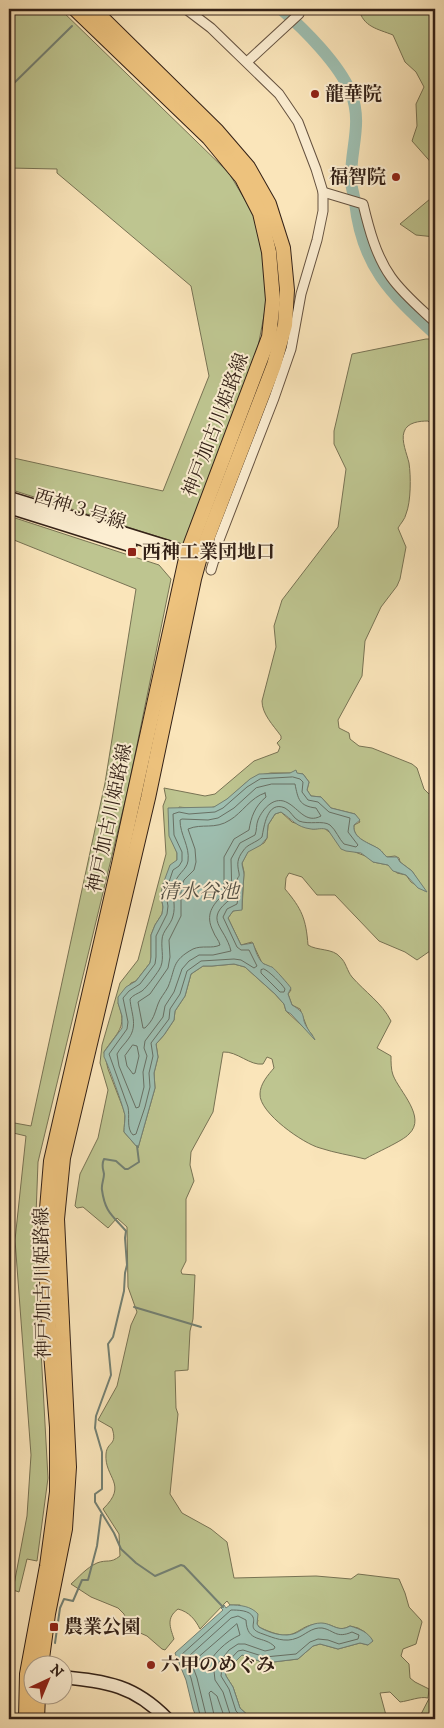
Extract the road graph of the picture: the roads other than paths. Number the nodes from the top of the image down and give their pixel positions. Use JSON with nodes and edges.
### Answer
{"nodes":[{"id":1,"x":75,"y":9,"type":"edge"},
{"id":2,"x":93,"y":9,"type":"edge"},
{"id":3,"x":186,"y":9,"type":"edge"},
{"id":4,"x":297,"y":11,"type":"edge"},
{"id":5,"x":248,"y":62,"type":"junction"},
{"id":6,"x":323,"y":192,"type":"junction"},
{"id":7,"x":435,"y":322,"type":"edge"},
{"id":8,"x":9,"y":498,"type":"edge"},
{"id":9,"x":9,"y":507,"type":"edge"},
{"id":10,"x":214,"y":560,"type":"junction"},
{"id":11,"x":196,"y":562,"type":"junction"},
{"id":12,"x":42,"y":1656,"type":"edge"},
{"id":13,"x":72,"y":1678,"type":"edge"},
{"id":14,"x":38,"y":1706,"type":"edge"},
{"id":15,"x":26,"y":1719,"type":"edge"},
{"id":16,"x":37,"y":1719,"type":"edge"},
{"id":17,"x":167,"y":1719,"type":"edge"}],
"edges":[{"from":1,"to":11,"type":"main road","name":"神戸加古川姫路線"},
{"from":2,"to":11,"type":"main road","name":"神戸加古川姫路線"},
{"from":3,"to":5,"type":"street"},
{"from":4,"to":5,"type":"street"},
{"from":5,"to":6,"type":"street"},
{"from":6,"to":7,"type":"street"},
{"from":6,"to":10,"type":"street"},
{"from":8,"to":11,"type":"street","name":"西神３号線"},
{"from":9,"to":11,"type":"street","name":"西神３号線"},
{"from":10,"to":11,"type":"street"},
{"from":10,"to":11,"type":"street"},
{"from":11,"to":12,"type":"main road","name":"神戸加古川姫路線"},
{"from":11,"to":15,"type":"main road","name":"神戸加古川姫路線"},
{"from":13,"to":17,"type":"street"},
{"from":14,"to":16,"type":"main road"}]}
